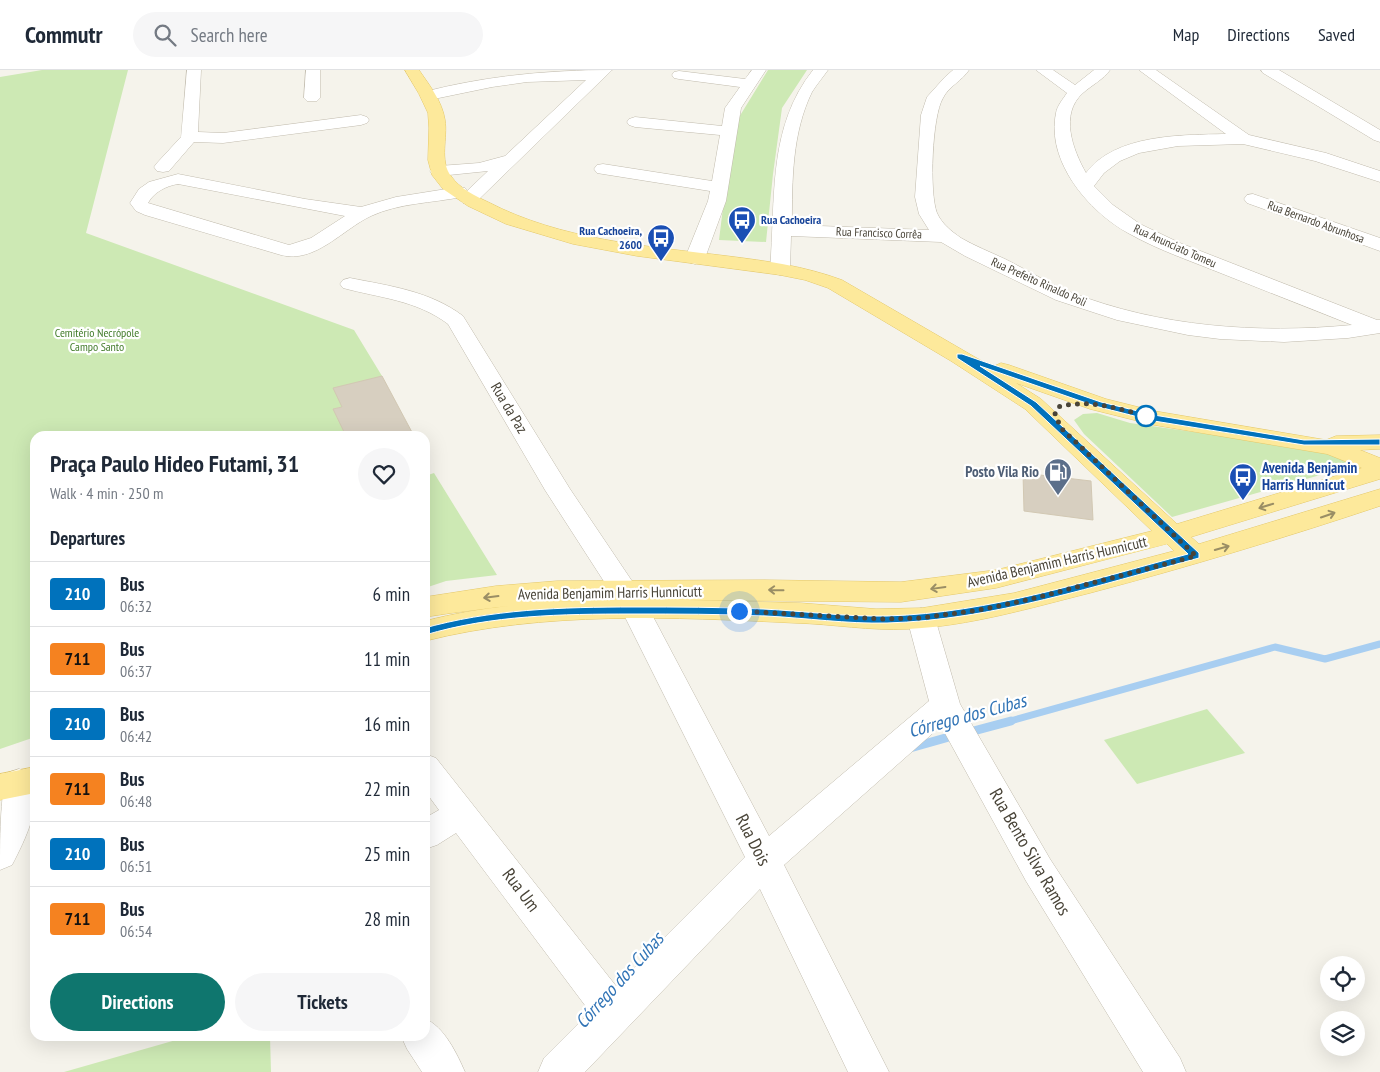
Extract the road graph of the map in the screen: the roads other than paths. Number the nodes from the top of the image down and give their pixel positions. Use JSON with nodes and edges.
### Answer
{"nodes":[{"id":1,"x":194,"y":70,"type":"edge"},
{"id":2,"x":313,"y":70,"type":"edge"},
{"id":3,"x":412,"y":70,"type":"edge"},
{"id":4,"x":821,"y":70,"type":"edge"},
{"id":5,"x":962,"y":70,"type":"edge"},
{"id":6,"x":1043,"y":70,"type":"edge"},
{"id":7,"x":1103,"y":70,"type":"edge"},
{"id":8,"x":1146,"y":70,"type":"edge"},
{"id":9,"x":1268,"y":70,"type":"edge"},
{"id":10,"x":603,"y":72,"type":"edge"},
{"id":11,"x":679,"y":75,"type":"dead end"},
{"id":12,"x":754,"y":77,"type":"edge"},
{"id":13,"x":1075,"y":92,"type":"junction"},
{"id":14,"x":429,"y":95,"type":"junction"},
{"id":15,"x":312,"y":98,"type":"dead end"},
{"id":16,"x":361,"y":120,"type":"dead end"},
{"id":17,"x":634,"y":122,"type":"dead end"},
{"id":18,"x":728,"y":131,"type":"junction"},
{"id":19,"x":189,"y":137,"type":"junction"},
{"id":20,"x":1380,"y":138,"type":"edge"},
{"id":21,"x":1243,"y":140,"type":"junction"},
{"id":22,"x":512,"y":158,"type":"junction"},
{"id":23,"x":163,"y":166,"type":"dead end"},
{"id":24,"x":603,"y":169,"type":"dead end"},
{"id":25,"x":439,"y":172,"type":"junction"},
{"id":26,"x":1380,"y":177,"type":"edge"},
{"id":27,"x":719,"y":187,"type":"junction"},
{"id":28,"x":1085,"y":187,"type":"junction"},
{"id":29,"x":464,"y":195,"type":"junction"},
{"id":30,"x":1253,"y":199,"type":"dead end"},
{"id":31,"x":363,"y":213,"type":"junction"},
{"id":32,"x":783,"y":230,"type":"junction"},
{"id":33,"x":946,"y":236,"type":"junction"},
{"id":34,"x":1380,"y":245,"type":"edge"},
{"id":35,"x":695,"y":258,"type":"junction"},
{"id":36,"x":780,"y":269,"type":"junction"},
{"id":37,"x":350,"y":284,"type":"dead end"},
{"id":38,"x":1378,"y":327,"type":"edge"},
{"id":39,"x":959,"y":356,"type":"junction"},
{"id":40,"x":1098,"y":404,"type":"junction"},
{"id":41,"x":1061,"y":428,"type":"junction"},
{"id":42,"x":1304,"y":442,"type":"junction"},
{"id":43,"x":1380,"y":442,"type":"edge"},
{"id":44,"x":1380,"y":471,"type":"edge"},
{"id":45,"x":1380,"y":497,"type":"edge"},
{"id":46,"x":1173,"y":534,"type":"junction"},
{"id":47,"x":1196,"y":556,"type":"junction"},
{"id":48,"x":630,"y":600,"type":"junction"},
{"id":49,"x":430,"y":606,"type":"edge"},
{"id":50,"x":921,"y":618,"type":"junction"},
{"id":51,"x":430,"y":630,"type":"edge"},
{"id":52,"x":946,"y":705,"type":"junction"},
{"id":53,"x":430,"y":773,"type":"edge"},
{"id":54,"x":22,"y":780,"type":"edge"},
{"id":55,"x":462,"y":813,"type":"junction"},
{"id":56,"x":430,"y":833,"type":"edge"},
{"id":57,"x":0,"y":855,"type":"edge"},
{"id":58,"x":764,"y":861,"type":"junction"},
{"id":59,"x":616,"y":1014,"type":"junction"},
{"id":60,"x":424,"y":1041,"type":"edge"},
{"id":61,"x":445,"y":1072,"type":"edge"},
{"id":62,"x":558,"y":1072,"type":"edge"},
{"id":63,"x":869,"y":1072,"type":"edge"},
{"id":64,"x":1166,"y":1072,"type":"edge"}],
"edges":[{"from":1,"to":19,"type":"street"},
{"from":2,"to":15,"type":"street"},
{"from":3,"to":14,"type":"main road"},
{"from":4,"to":32,"type":"street"},
{"from":5,"to":33,"type":"street","name":"Rua Prefeito Rinaldo Poli"},
{"from":6,"to":13,"type":"street"},
{"from":7,"to":13,"type":"street","name":"Rua Anunciato Tomeu"},
{"from":8,"to":21,"type":"street"},
{"from":9,"to":20,"type":"street"},
{"from":10,"to":14,"type":"street"},
{"from":10,"to":22,"type":"street"},
{"from":11,"to":12,"type":"street"},
{"from":12,"to":18,"type":"street"},
{"from":13,"to":28,"type":"street","name":"Rua Anunciato Tomeu"},
{"from":14,"to":25,"type":"main road"},
{"from":16,"to":19,"type":"street"},
{"from":17,"to":18,"type":"street"},
{"from":18,"to":27,"type":"street"},
{"from":19,"to":23,"type":"street"},
{"from":21,"to":26,"type":"street"},
{"from":21,"to":28,"type":"street"},
{"from":22,"to":25,"type":"street"},
{"from":22,"to":29,"type":"street"},
{"from":24,"to":27,"type":"street"},
{"from":25,"to":29,"type":"main road"},
{"from":27,"to":35,"type":"street"},
{"from":28,"to":38,"type":"street","name":"Rua Anunciato Tomeu"},
{"from":29,"to":31,"type":"street"},
{"from":29,"to":35,"type":"main road"},
{"from":30,"to":34,"type":"street","name":"Rua Bernardo Abrunhosa"},
{"from":31,"to":31,"type":"street"},
{"from":32,"to":33,"type":"street","name":"Rua Francisco Corrêa"},
{"from":32,"to":36,"type":"street"},
{"from":33,"to":38,"type":"street","name":"Rua Prefeito Rinaldo Poli"},
{"from":35,"to":36,"type":"main road"},
{"from":36,"to":39,"type":"main road"},
{"from":37,"to":48,"type":"street","name":"Rua da Paz"},
{"from":39,"to":40,"type":"main road"},
{"from":39,"to":41,"type":"main road"},
{"from":40,"to":41,"type":"main road"},
{"from":40,"to":42,"type":"main road"},
{"from":41,"to":46,"type":"main road"},
{"from":42,"to":43,"type":"main road"},
{"from":42,"to":44,"type":"main road"},
{"from":44,"to":46,"type":"main road","name":"Avenida Benjamim Harris Hunnicutt","one_way":true},
{"from":47,"to":45,"type":"main road","name":"Avenida Benjamim Harris Hunnicutt","one_way":true},
{"from":46,"to":47,"type":"main road"},
{"from":46,"to":48,"type":"main road","name":"Avenida Benjamim Harris Hunnicutt","one_way":true},
{"from":47,"to":50,"type":"main road","name":"Avenida Benjamim Harris Hunnicutt"},
{"from":48,"to":49,"type":"main road","name":"Avenida Benjamim Harris Hunnicutt","one_way":true},
{"from":48,"to":50,"type":"main road","name":"Avenida Benjamim Harris Hunnicutt"},
{"from":48,"to":51,"type":"main road","name":"Avenida Benjamim Harris Hunnicutt"},
{"from":48,"to":58,"type":"street","name":"Rua Dois"},
{"from":50,"to":52,"type":"street","name":"Rua Bento Silva Ramos"},
{"from":52,"to":58,"type":"street"},
{"from":52,"to":64,"type":"street","name":"Rua Bento Silva Ramos"},
{"from":53,"to":55,"type":"street","name":"Rua Um"},
{"from":54,"to":57,"type":"street"},
{"from":55,"to":56,"type":"street"},
{"from":55,"to":59,"type":"street","name":"Rua Um"},
{"from":58,"to":59,"type":"street"},
{"from":58,"to":63,"type":"street","name":"Rua Dois"},
{"from":59,"to":62,"type":"street"},
{"from":60,"to":61,"type":"street"}]}
